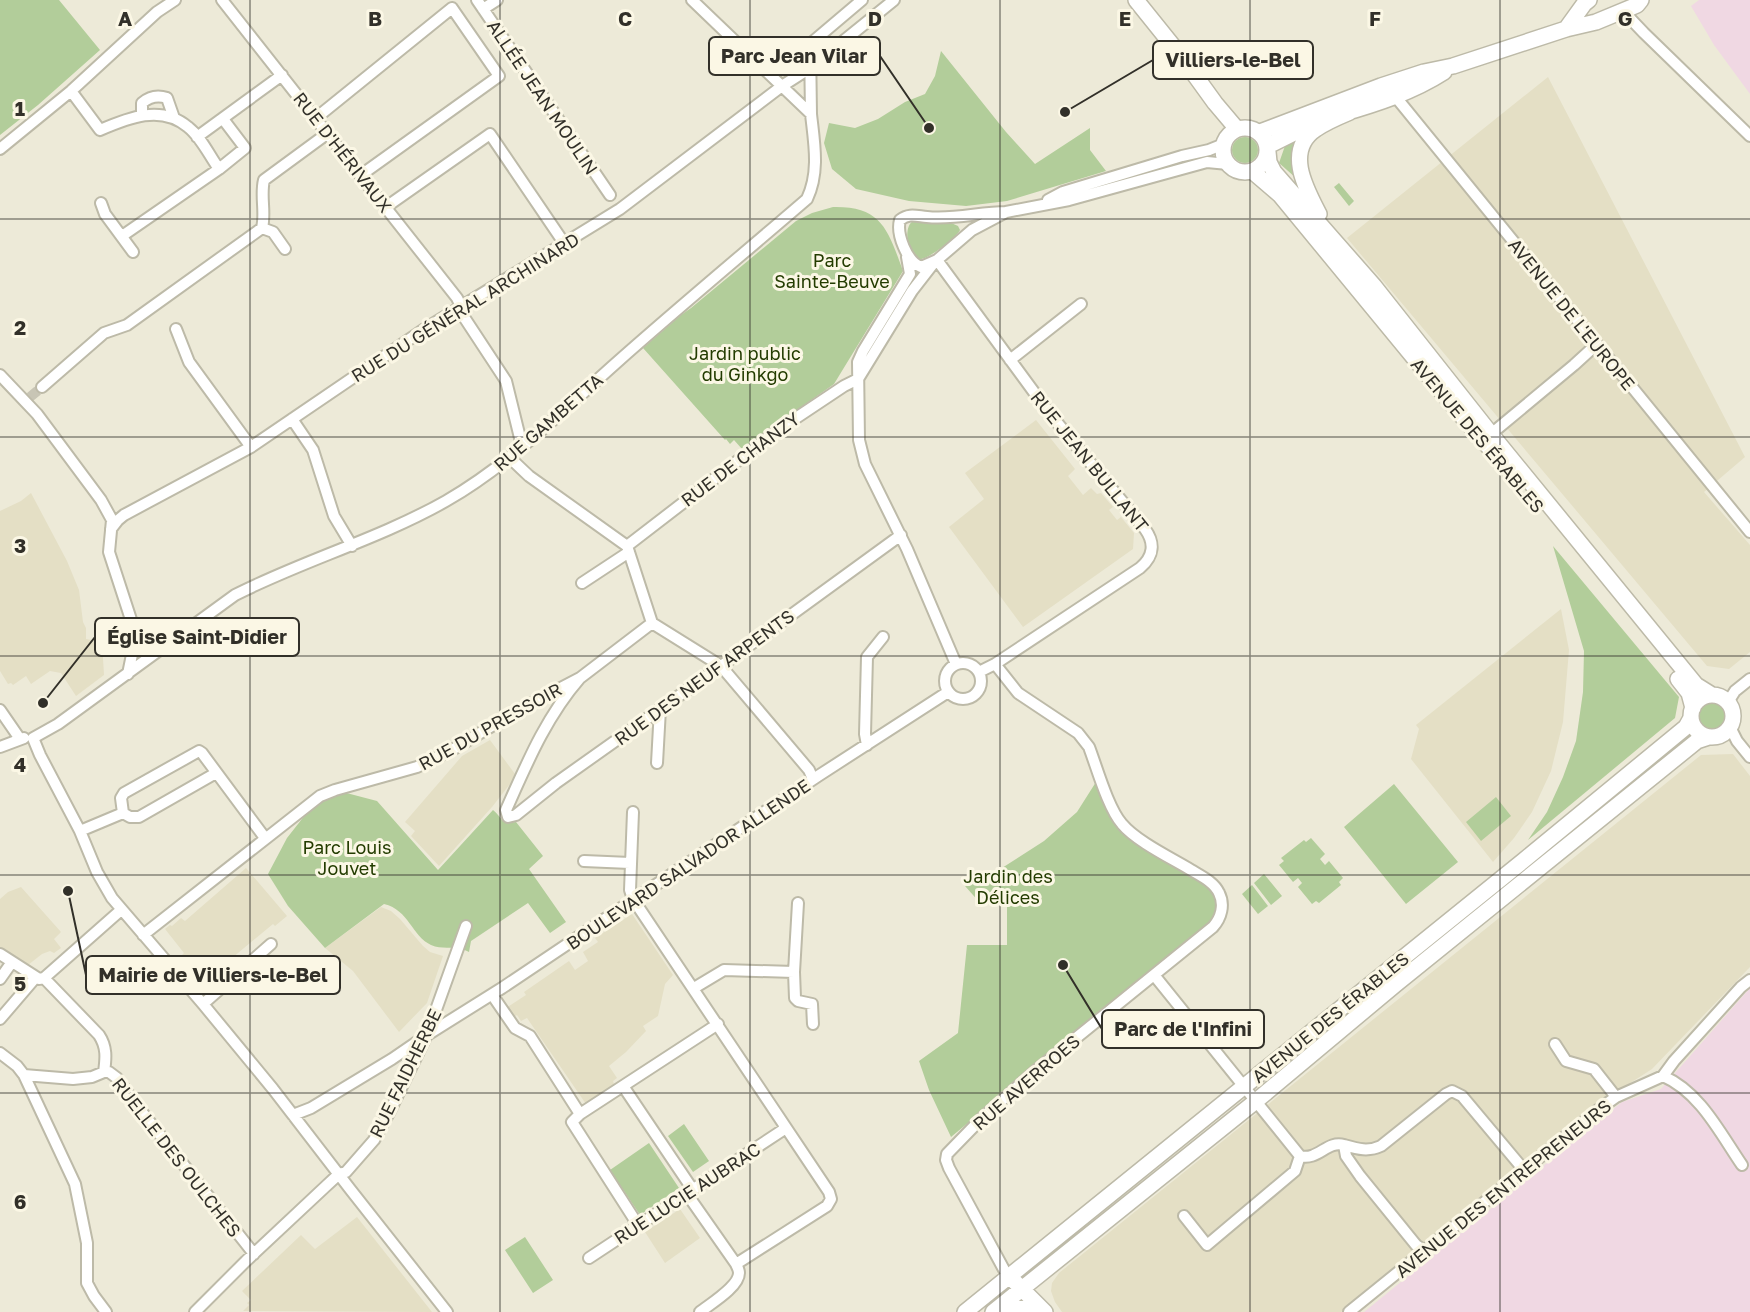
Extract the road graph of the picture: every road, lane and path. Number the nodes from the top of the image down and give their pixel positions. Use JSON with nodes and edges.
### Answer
{"nodes":[{"id":1,"x":175,"y":0,"type":"edge"},
{"id":2,"x":222,"y":0,"type":"edge"},
{"id":3,"x":497,"y":0,"type":"edge"},
{"id":4,"x":692,"y":0,"type":"edge"},
{"id":5,"x":862,"y":0,"type":"edge"},
{"id":6,"x":1136,"y":0,"type":"edge"},
{"id":7,"x":1641,"y":0,"type":"edge"},
{"id":8,"x":887,"y":2,"type":"edge"},
{"id":9,"x":1586,"y":2,"type":"edge"},
{"id":10,"x":480,"y":5,"type":"edge"},
{"id":11,"x":1623,"y":11,"type":"junction"},
{"id":12,"x":1593,"y":23,"type":"junction"},
{"id":13,"x":1566,"y":28,"type":"junction"},
{"id":14,"x":1453,"y":66,"type":"junction"},
{"id":15,"x":810,"y":68,"type":"junction"},
{"id":16,"x":282,"y":75,"type":"junction"},
{"id":17,"x":782,"y":86,"type":"junction"},
{"id":18,"x":71,"y":91,"type":"junction"},
{"id":19,"x":1395,"y":96,"type":"junction"},
{"id":20,"x":1350,"y":112,"type":"junction"},
{"id":21,"x":811,"y":114,"type":"junction"},
{"id":22,"x":142,"y":115,"type":"junction"},
{"id":23,"x":174,"y":118,"type":"junction"},
{"id":24,"x":223,"y":118,"type":"junction"},
{"id":25,"x":316,"y":118,"type":"junction"},
{"id":26,"x":1237,"y":129,"type":"junction"},
{"id":27,"x":1260,"y":132,"type":"junction"},
{"id":28,"x":328,"y":133,"type":"junction"},
{"id":29,"x":1750,"y":136,"type":"edge"},
{"id":30,"x":196,"y":137,"type":"junction"},
{"id":31,"x":1224,"y":144,"type":"junction"},
{"id":32,"x":0,"y":149,"type":"edge"},
{"id":33,"x":1268,"y":149,"type":"junction"},
{"id":34,"x":1228,"y":164,"type":"junction"},
{"id":35,"x":219,"y":169,"type":"junction"},
{"id":36,"x":1252,"y":171,"type":"junction"},
{"id":37,"x":362,"y":175,"type":"junction"},
{"id":38,"x":610,"y":195,"type":"dead end"},
{"id":39,"x":101,"y":203,"type":"dead end"},
{"id":40,"x":1040,"y":205,"type":"junction"},
{"id":41,"x":386,"y":207,"type":"junction"},
{"id":42,"x":1006,"y":212,"type":"junction"},
{"id":43,"x":262,"y":228,"type":"junction"},
{"id":44,"x":122,"y":236,"type":"junction"},
{"id":45,"x":564,"y":243,"type":"junction"},
{"id":46,"x":285,"y":249,"type":"dead end"},
{"id":47,"x":133,"y":252,"type":"dead end"},
{"id":48,"x":907,"y":254,"type":"junction"},
{"id":49,"x":937,"y":260,"type":"junction"},
{"id":50,"x":1374,"y":286,"type":"junction"},
{"id":51,"x":1081,"y":304,"type":"dead end"},
{"id":52,"x":460,"y":307,"type":"junction"},
{"id":53,"x":176,"y":330,"type":"dead end"},
{"id":54,"x":1597,"y":344,"type":"junction"},
{"id":55,"x":1010,"y":360,"type":"junction"},
{"id":56,"x":2,"y":378,"type":"edge"},
{"id":57,"x":858,"y":379,"type":"junction"},
{"id":58,"x":42,"y":387,"type":"tunnel mouth"},
{"id":59,"x":292,"y":419,"type":"junction"},
{"id":60,"x":1491,"y":434,"type":"junction"},
{"id":61,"x":522,"y":446,"type":"junction"},
{"id":62,"x":251,"y":447,"type":"junction"},
{"id":63,"x":510,"y":458,"type":"junction"},
{"id":64,"x":111,"y":529,"type":"junction"},
{"id":65,"x":1750,"y":532,"type":"edge"},
{"id":66,"x":901,"y":535,"type":"junction"},
{"id":67,"x":352,"y":546,"type":"junction"},
{"id":68,"x":628,"y":549,"type":"junction"},
{"id":69,"x":582,"y":583,"type":"dead end"},
{"id":70,"x":652,"y":623,"type":"junction"},
{"id":71,"x":136,"y":635,"type":"junction"},
{"id":72,"x":883,"y":637,"type":"dead end"},
{"id":73,"x":150,"y":657,"type":"junction"},
{"id":74,"x":995,"y":663,"type":"junction"},
{"id":75,"x":956,"y":664,"type":"junction"},
{"id":76,"x":721,"y":666,"type":"junction"},
{"id":77,"x":979,"y":672,"type":"junction"},
{"id":78,"x":128,"y":674,"type":"junction"},
{"id":79,"x":580,"y":678,"type":"junction"},
{"id":80,"x":1750,"y":679,"type":"edge"},
{"id":81,"x":948,"y":692,"type":"junction"},
{"id":82,"x":1712,"y":695,"type":"junction"},
{"id":83,"x":1728,"y":702,"type":"junction"},
{"id":84,"x":660,"y":709,"type":"junction"},
{"id":85,"x":0,"y":710,"type":"edge"},
{"id":86,"x":1692,"y":713,"type":"junction"},
{"id":87,"x":1730,"y":727,"type":"junction"},
{"id":88,"x":1709,"y":737,"type":"junction"},
{"id":89,"x":33,"y":738,"type":"junction"},
{"id":90,"x":20,"y":739,"type":"junction"},
{"id":91,"x":867,"y":745,"type":"junction"},
{"id":92,"x":0,"y":747,"type":"edge"},
{"id":93,"x":1750,"y":757,"type":"edge"},
{"id":94,"x":657,"y":763,"type":"dead end"},
{"id":95,"x":216,"y":773,"type":"junction"},
{"id":96,"x":813,"y":779,"type":"junction"},
{"id":97,"x":633,"y":812,"type":"dead end"},
{"id":98,"x":123,"y":813,"type":"junction"},
{"id":99,"x":80,"y":831,"type":"junction"},
{"id":100,"x":265,"y":838,"type":"junction"},
{"id":101,"x":584,"y":861,"type":"dead end"},
{"id":102,"x":630,"y":863,"type":"junction"},
{"id":103,"x":633,"y":899,"type":"junction"},
{"id":104,"x":798,"y":903,"type":"dead end"},
{"id":105,"x":121,"y":910,"type":"junction"},
{"id":106,"x":466,"y":926,"type":"dead end"},
{"id":107,"x":143,"y":934,"type":"junction"},
{"id":108,"x":271,"y":944,"type":"dead end"},
{"id":109,"x":0,"y":954,"type":"edge"},
{"id":110,"x":12,"y":962,"type":"junction"},
{"id":111,"x":794,"y":972,"type":"junction"},
{"id":112,"x":1154,"y":975,"type":"junction"},
{"id":113,"x":40,"y":977,"type":"junction"},
{"id":114,"x":0,"y":979,"type":"edge"},
{"id":115,"x":1750,"y":980,"type":"edge"},
{"id":116,"x":694,"y":988,"type":"junction"},
{"id":117,"x":495,"y":999,"type":"dead end"},
{"id":118,"x":203,"y":1004,"type":"junction"},
{"id":119,"x":0,"y":1019,"type":"edge"},
{"id":120,"x":718,"y":1024,"type":"junction"},
{"id":121,"x":813,"y":1024,"type":"dead end"},
{"id":122,"x":427,"y":1035,"type":"junction"},
{"id":123,"x":1555,"y":1044,"type":"dead end"},
{"id":124,"x":0,"y":1053,"type":"edge"},
{"id":125,"x":104,"y":1072,"type":"junction"},
{"id":126,"x":24,"y":1075,"type":"junction"},
{"id":127,"x":1663,"y":1076,"type":"junction"},
{"id":128,"x":623,"y":1086,"type":"junction"},
{"id":129,"x":1244,"y":1086,"type":"junction"},
{"id":130,"x":1616,"y":1097,"type":"junction"},
{"id":131,"x":1256,"y":1101,"type":"junction"},
{"id":132,"x":580,"y":1114,"type":"junction"},
{"id":133,"x":293,"y":1115,"type":"junction"},
{"id":134,"x":786,"y":1128,"type":"junction"},
{"id":135,"x":1344,"y":1145,"type":"junction"},
{"id":136,"x":1300,"y":1156,"type":"junction"},
{"id":137,"x":1742,"y":1165,"type":"dead end"},
{"id":138,"x":1524,"y":1170,"type":"junction"},
{"id":139,"x":339,"y":1174,"type":"junction"},
{"id":140,"x":690,"y":1192,"type":"junction"},
{"id":141,"x":1184,"y":1216,"type":"dead end"},
{"id":142,"x":638,"y":1225,"type":"junction"},
{"id":143,"x":1425,"y":1251,"type":"junction"},
{"id":144,"x":254,"y":1254,"type":"junction"},
{"id":145,"x":589,"y":1258,"type":"dead end"},
{"id":146,"x":736,"y":1264,"type":"junction"},
{"id":147,"x":1016,"y":1286,"type":"junction"},
{"id":148,"x":106,"y":1312,"type":"edge"},
{"id":149,"x":195,"y":1312,"type":"edge"},
{"id":150,"x":447,"y":1312,"type":"edge"},
{"id":151,"x":700,"y":1312,"type":"edge"},
{"id":152,"x":966,"y":1312,"type":"edge"},
{"id":153,"x":978,"y":1312,"type":"edge"},
{"id":154,"x":993,"y":1312,"type":"edge"},
{"id":155,"x":1004,"y":1312,"type":"edge"},
{"id":156,"x":1031,"y":1312,"type":"edge"},
{"id":157,"x":1046,"y":1312,"type":"edge"},
{"id":158,"x":1349,"y":1312,"type":"edge"}],
"edges":[{"from":1,"to":18,"type":"street"},
{"from":2,"to":16,"type":"street","name":"RUE D'HÉRIVAUX"},
{"from":3,"to":10,"type":"street"},
{"from":4,"to":17,"type":"street"},
{"from":5,"to":15,"type":"street","name":"RUE GAMBETTA"},
{"from":6,"to":26,"type":"main road"},
{"from":7,"to":11,"type":"main road"},
{"from":8,"to":15,"type":"street","name":"RUE DU GÉNÉRAL ARCHINARD"},
{"from":9,"to":12,"type":"main road"},
{"from":9,"to":13,"type":"main road"},
{"from":10,"to":38,"type":"street","name":"ALLÉE JEAN MOULIN"},
{"from":11,"to":12,"type":"main road"},
{"from":11,"to":29,"type":"street"},
{"from":12,"to":13,"type":"main road"},
{"from":13,"to":14,"type":"main road"},
{"from":14,"to":19,"type":"main road"},
{"from":14,"to":27,"type":"main road"},
{"from":15,"to":17,"type":"street","name":"RUE DU GÉNÉRAL ARCHINARD"},
{"from":15,"to":21,"type":"street","name":"RUE GAMBETTA"},
{"from":16,"to":24,"type":"street"},
{"from":16,"to":25,"type":"street","name":"RUE D'HÉRIVAUX"},
{"from":17,"to":21,"type":"street"},
{"from":17,"to":45,"type":"street","name":"RUE DU GÉNÉRAL ARCHINARD"},
{"from":18,"to":22,"type":"street"},
{"from":18,"to":32,"type":"street"},
{"from":19,"to":20,"type":"main road"},
{"from":19,"to":54,"type":"street","name":"AVENUE DE L'EUROPE"},
{"from":20,"to":33,"type":"main road"},
{"from":20,"to":50,"type":"main road","name":"AVENUE DES ÉRABLES"},
{"from":21,"to":61,"type":"street","name":"RUE GAMBETTA"},
{"from":22,"to":23,"type":"street"},
{"from":22,"to":23,"type":"street"},
{"from":23,"to":30,"type":"street"},
{"from":24,"to":30,"type":"street"},
{"from":24,"to":35,"type":"street"},
{"from":25,"to":28,"type":"street","name":"RUE D'HÉRIVAUX"},
{"from":25,"to":37,"type":"street"},
{"from":26,"to":27,"type":"main road"},
{"from":26,"to":31,"type":"main road"},
{"from":27,"to":33,"type":"main road"},
{"from":28,"to":37,"type":"street","name":"RUE D'HÉRIVAUX"},
{"from":28,"to":43,"type":"street"},
{"from":30,"to":35,"type":"street"},
{"from":31,"to":34,"type":"main road"},
{"from":31,"to":40,"type":"street"},
{"from":33,"to":36,"type":"main road"},
{"from":33,"to":50,"type":"main road","name":"AVENUE DES ÉRABLES"},
{"from":34,"to":36,"type":"main road"},
{"from":34,"to":40,"type":"street"},
{"from":35,"to":44,"type":"street"},
{"from":36,"to":86,"type":"main road","name":"AVENUE DES ÉRABLES"},
{"from":37,"to":41,"type":"street","name":"RUE D'HÉRIVAUX"},
{"from":39,"to":44,"type":"street"},
{"from":40,"to":42,"type":"street"},
{"from":41,"to":45,"type":"street"},
{"from":41,"to":52,"type":"street","name":"RUE D'HÉRIVAUX"},
{"from":42,"to":48,"type":"street"},
{"from":42,"to":49,"type":"street"},
{"from":43,"to":46,"type":"street"},
{"from":43,"to":58,"type":"street"},
{"from":44,"to":47,"type":"street"},
{"from":45,"to":52,"type":"street","name":"RUE DU GÉNÉRAL ARCHINARD"},
{"from":48,"to":49,"type":"street"},
{"from":48,"to":57,"type":"street"},
{"from":49,"to":55,"type":"street","name":"RUE JEAN BULLANT"},
{"from":49,"to":57,"type":"street"},
{"from":50,"to":60,"type":"main road","name":"AVENUE DES ÉRABLES"},
{"from":51,"to":55,"type":"street"},
{"from":52,"to":59,"type":"street","name":"RUE DU GÉNÉRAL ARCHINARD"},
{"from":52,"to":61,"type":"street","name":"RUE D'HÉRIVAUX"},
{"from":53,"to":62,"type":"street"},
{"from":54,"to":60,"type":"street"},
{"from":54,"to":65,"type":"street","name":"AVENUE DE L'EUROPE"},
{"from":55,"to":74,"type":"street","name":"RUE JEAN BULLANT"},
{"from":56,"to":64,"type":"street"},
{"from":57,"to":66,"type":"street"},
{"from":57,"to":68,"type":"street","name":"RUE DE CHANZY"},
{"from":59,"to":62,"type":"street","name":"RUE DU GÉNÉRAL ARCHINARD"},
{"from":59,"to":67,"type":"street"},
{"from":60,"to":82,"type":"main road","name":"AVENUE DES ÉRABLES"},
{"from":61,"to":63,"type":"street","name":"RUE GAMBETTA"},
{"from":62,"to":64,"type":"street","name":"RUE DU GÉNÉRAL ARCHINARD"},
{"from":63,"to":67,"type":"street","name":"RUE GAMBETTA"},
{"from":63,"to":68,"type":"street"},
{"from":64,"to":71,"type":"street"},
{"from":66,"to":75,"type":"street"},
{"from":66,"to":76,"type":"street","name":"RUE DES NEUF ARPENTS"},
{"from":67,"to":73,"type":"street","name":"RUE GAMBETTA"},
{"from":68,"to":69,"type":"street","name":"RUE DE CHANZY"},
{"from":68,"to":70,"type":"street"},
{"from":70,"to":76,"type":"street"},
{"from":70,"to":79,"type":"street","name":"RUE DU PRESSOIR"},
{"from":71,"to":73,"type":"street"},
{"from":71,"to":78,"type":"street"},
{"from":72,"to":91,"type":"street"},
{"from":73,"to":78,"type":"street","name":"RUE GAMBETTA"},
{"from":74,"to":77,"type":"street","name":"RUE JEAN BULLANT"},
{"from":74,"to":112,"type":"street","name":"RUE AVERROES"},
{"from":75,"to":77,"type":"street"},
{"from":75,"to":81,"type":"street"},
{"from":76,"to":84,"type":"street","name":"RUE DES NEUF ARPENTS"},
{"from":76,"to":96,"type":"street"},
{"from":77,"to":81,"type":"street"},
{"from":78,"to":89,"type":"street","name":"RUE GAMBETTA"},
{"from":79,"to":84,"type":"street","name":"RUE DES NEUF ARPENTS"},
{"from":79,"to":100,"type":"street","name":"RUE DU PRESSOIR"},
{"from":80,"to":83,"type":"street"},
{"from":81,"to":91,"type":"street","name":"BOULEVARD SALVADOR ALLENDE"},
{"from":82,"to":83,"type":"main road"},
{"from":82,"to":86,"type":"main road"},
{"from":83,"to":87,"type":"main road"},
{"from":84,"to":94,"type":"street"},
{"from":85,"to":90,"type":"street"},
{"from":86,"to":88,"type":"main road"},
{"from":86,"to":129,"type":"main road","name":"AVENUE DES ÉRABLES"},
{"from":87,"to":88,"type":"main road"},
{"from":87,"to":93,"type":"street"},
{"from":88,"to":131,"type":"main road","name":"AVENUE DES ÉRABLES"},
{"from":89,"to":90,"type":"street"},
{"from":89,"to":99,"type":"street"},
{"from":90,"to":92,"type":"street"},
{"from":91,"to":96,"type":"street","name":"BOULEVARD SALVADOR ALLENDE"},
{"from":95,"to":98,"type":"street"},
{"from":95,"to":98,"type":"street"},
{"from":95,"to":100,"type":"street"},
{"from":96,"to":103,"type":"street","name":"BOULEVARD SALVADOR ALLENDE"},
{"from":97,"to":102,"type":"street"},
{"from":98,"to":99,"type":"street"},
{"from":99,"to":105,"type":"street"},
{"from":100,"to":107,"type":"street","name":"RUE DU PRESSOIR"},
{"from":101,"to":102,"type":"street"},
{"from":102,"to":103,"type":"street"},
{"from":103,"to":116,"type":"street"},
{"from":103,"to":122,"type":"street","name":"BOULEVARD SALVADOR ALLENDE"},
{"from":104,"to":111,"type":"street"},
{"from":105,"to":107,"type":"street"},
{"from":105,"to":113,"type":"street"},
{"from":106,"to":122,"type":"street","name":"RUE FAIDHERBE"},
{"from":107,"to":118,"type":"street"},
{"from":108,"to":118,"type":"street"},
{"from":109,"to":110,"type":"street"},
{"from":110,"to":113,"type":"street"},
{"from":110,"to":114,"type":"street"},
{"from":111,"to":116,"type":"street"},
{"from":111,"to":121,"type":"street"},
{"from":112,"to":129,"type":"street"},
{"from":112,"to":147,"type":"street","name":"RUE AVERROES"},
{"from":113,"to":119,"type":"street"},
{"from":113,"to":125,"type":"street"},
{"from":115,"to":127,"type":"street","name":"AVENUE DES ENTREPRENEURS"},
{"from":116,"to":120,"type":"street"},
{"from":117,"to":132,"type":"street"},
{"from":118,"to":133,"type":"street"},
{"from":120,"to":128,"type":"street"},
{"from":120,"to":134,"type":"street"},
{"from":122,"to":133,"type":"street","name":"BOULEVARD SALVADOR ALLENDE"},
{"from":122,"to":139,"type":"street","name":"RUE FAIDHERBE"},
{"from":123,"to":130,"type":"street"},
{"from":124,"to":126,"type":"street"},
{"from":125,"to":126,"type":"street","name":"RUELLE DES OULCHES"},
{"from":125,"to":144,"type":"street","name":"RUELLE DES OULCHES"},
{"from":126,"to":148,"type":"street"},
{"from":127,"to":130,"type":"street","name":"AVENUE DES ENTREPRENEURS"},
{"from":127,"to":137,"type":"street"},
{"from":128,"to":132,"type":"street"},
{"from":128,"to":140,"type":"street"},
{"from":129,"to":131,"type":"street"},
{"from":129,"to":147,"type":"main road","name":"AVENUE DES ÉRABLES"},
{"from":130,"to":138,"type":"street","name":"AVENUE DES ENTREPRENEURS"},
{"from":131,"to":136,"type":"street"},
{"from":131,"to":147,"type":"main road","name":"AVENUE DES ÉRABLES"},
{"from":132,"to":142,"type":"street"},
{"from":133,"to":139,"type":"street"},
{"from":134,"to":140,"type":"street","name":"RUE LUCIE AUBRAC"},
{"from":134,"to":146,"type":"street"},
{"from":135,"to":136,"type":"street"},
{"from":135,"to":138,"type":"street"},
{"from":135,"to":143,"type":"street"},
{"from":136,"to":141,"type":"street"},
{"from":138,"to":143,"type":"street","name":"AVENUE DES ENTREPRENEURS"},
{"from":139,"to":144,"type":"street","name":"RUE FAIDHERBE"},
{"from":139,"to":150,"type":"street"},
{"from":140,"to":142,"type":"street","name":"RUE LUCIE AUBRAC"},
{"from":140,"to":146,"type":"street"},
{"from":142,"to":145,"type":"street","name":"RUE LUCIE AUBRAC"},
{"from":143,"to":158,"type":"street","name":"AVENUE DES ENTREPRENEURS"},
{"from":144,"to":149,"type":"street","name":"RUE FAIDHERBE"},
{"from":146,"to":151,"type":"street"},
{"from":147,"to":152,"type":"main road","name":"AVENUE DES ÉRABLES"},
{"from":147,"to":153,"type":"main road"},
{"from":147,"to":154,"type":"main road","name":"AVENUE DES ÉRABLES"},
{"from":147,"to":156,"type":"main road"},
{"from":147,"to":157,"type":"main road"},
{"from":155,"to":156,"type":"main road"}]}
